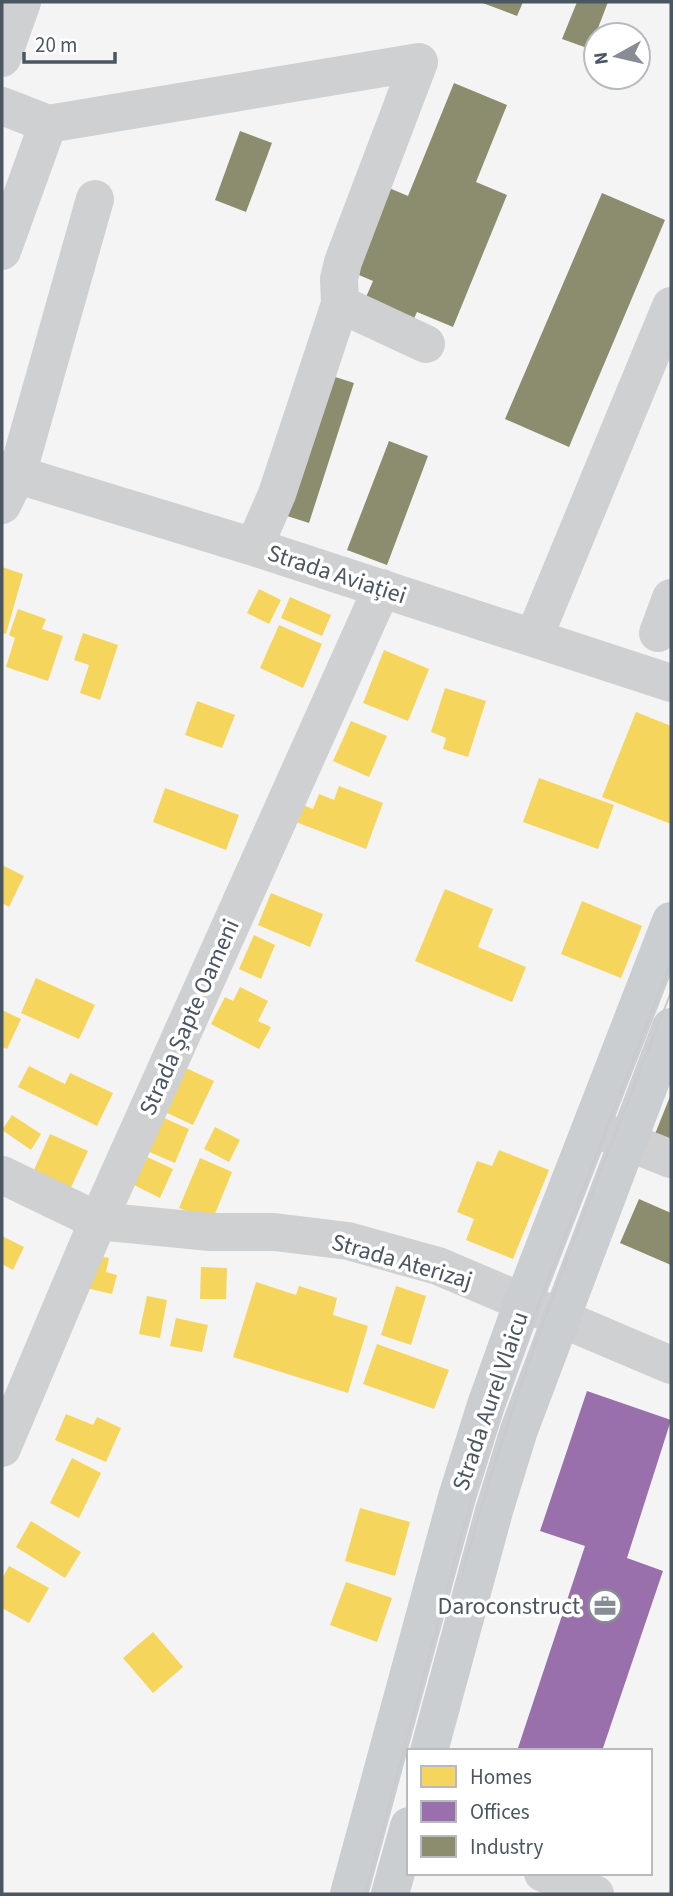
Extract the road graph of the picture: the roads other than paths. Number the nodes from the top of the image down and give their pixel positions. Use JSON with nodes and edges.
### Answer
{"nodes":[{"id":1,"x":22,"y":2,"type":"edge"},
{"id":2,"x":2,"y":58,"type":"edge"},
{"id":3,"x":2,"y":106,"type":"edge"},
{"id":4,"x":48,"y":124,"type":"junction"},
{"id":5,"x":96,"y":198,"type":"dead end"},
{"id":6,"x":2,"y":251,"type":"edge"},
{"id":7,"x":340,"y":304,"type":"junction"},
{"id":8,"x":671,"y":306,"type":"edge"},
{"id":9,"x":426,"y":344,"type":"dead end"},
{"id":10,"x":7,"y":483,"type":"edge"},
{"id":11,"x":254,"y":547,"type":"junction"},
{"id":12,"x":382,"y":588,"type":"junction"},
{"id":13,"x":534,"y":637,"type":"junction"},
{"id":14,"x":671,"y":683,"type":"edge"},
{"id":15,"x":671,"y":921,"type":"edge"},
{"id":16,"x":660,"y":981,"type":"edge"},
{"id":17,"x":671,"y":1027,"type":"edge"},
{"id":18,"x":590,"y":1127,"type":"junction"},
{"id":19,"x":628,"y":1142,"type":"junction"},
{"id":20,"x":671,"y":1159,"type":"edge"},
{"id":21,"x":2,"y":1175,"type":"edge"},
{"id":22,"x":98,"y":1221,"type":"junction"},
{"id":23,"x":523,"y":1301,"type":"junction"},
{"id":24,"x":560,"y":1318,"type":"junction"},
{"id":25,"x":671,"y":1365,"type":"edge"},
{"id":26,"x":2,"y":1448,"type":"edge"},
{"id":27,"x":430,"y":1749,"type":"edge"},
{"id":28,"x":373,"y":1812,"type":"junction"},
{"id":29,"x":407,"y":1823,"type":"edge"},
{"id":30,"x":407,"y":1831,"type":"edge"},
{"id":31,"x":548,"y":1875,"type":"edge"},
{"id":32,"x":349,"y":1894,"type":"edge"},
{"id":33,"x":390,"y":1894,"type":"edge"},
{"id":34,"x":595,"y":1894,"type":"edge"}],
"edges":[{"from":1,"to":2,"type":"street"},
{"from":3,"to":4,"type":"street"},
{"from":4,"to":6,"type":"street"},
{"from":4,"to":7,"type":"street"},
{"from":5,"to":10,"type":"street"},
{"from":7,"to":9,"type":"street"},
{"from":7,"to":11,"type":"street"},
{"from":8,"to":13,"type":"street"},
{"from":10,"to":11,"type":"street","name":"Strada Aviației"},
{"from":11,"to":12,"type":"street","name":"Strada Aviației"},
{"from":12,"to":13,"type":"street","name":"Strada Aviației"},
{"from":12,"to":22,"type":"street","name":"Strada Șapte Oameni"},
{"from":13,"to":14,"type":"street","name":"Strada Aviației"},
{"from":15,"to":16,"type":"main road","name":"Strada Aurel Vlaicu"},
{"from":16,"to":18,"type":"main road","name":"Strada Aurel Vlaicu"},
{"from":17,"to":19,"type":"main road","name":"Strada Aurel Vlaicu"},
{"from":18,"to":19,"type":"street"},
{"from":18,"to":23,"type":"main road","name":"Strada Aurel Vlaicu"},
{"from":19,"to":20,"type":"street"},
{"from":19,"to":24,"type":"main road","name":"Strada Aurel Vlaicu"},
{"from":21,"to":22,"type":"street","name":"Strada Aterizaj"},
{"from":22,"to":23,"type":"street","name":"Strada Aterizaj"},
{"from":22,"to":26,"type":"street","name":"Strada Șapte Oameni"},
{"from":23,"to":24,"type":"street","name":"Strada Aterizaj"},
{"from":23,"to":28,"type":"main road","name":"Strada Aurel Vlaicu"},
{"from":24,"to":25,"type":"street","name":"Strada Aterizaj"},
{"from":24,"to":27,"type":"main road","name":"Strada Aurel Vlaicu"},
{"from":28,"to":29,"type":"street"},
{"from":28,"to":32,"type":"main road","name":"Strada Aurel Vlaicu"},
{"from":30,"to":33,"type":"main road"},
{"from":31,"to":34,"type":"street"}]}
